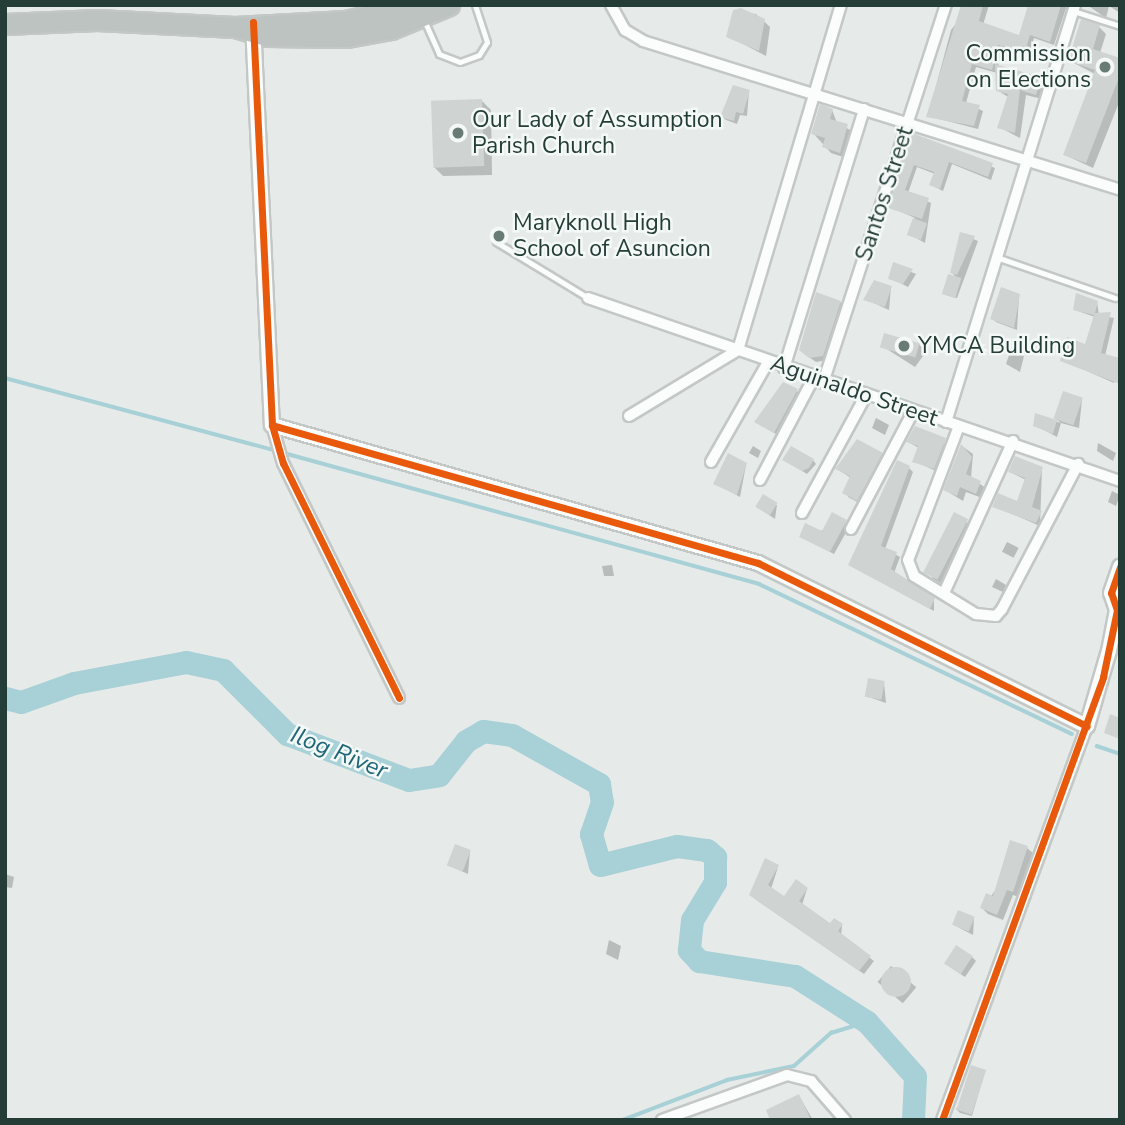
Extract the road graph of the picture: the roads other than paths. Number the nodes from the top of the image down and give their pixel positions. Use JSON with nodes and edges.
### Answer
{"nodes":[{"id":1,"x":449,"y":5,"type":"edge"},
{"id":2,"x":475,"y":5,"type":"edge"},
{"id":3,"x":611,"y":5,"type":"edge"},
{"id":4,"x":841,"y":5,"type":"edge"},
{"id":5,"x":946,"y":5,"type":"edge"},
{"id":6,"x":1074,"y":8,"type":"edge"},
{"id":7,"x":419,"y":9,"type":"edge"},
{"id":8,"x":5,"y":24,"type":"edge"},
{"id":9,"x":1120,"y":26,"type":"edge"},
{"id":10,"x":247,"y":28,"type":"junction"},
{"id":11,"x":811,"y":92,"type":"junction"},
{"id":12,"x":864,"y":108,"type":"junction"},
{"id":13,"x":909,"y":121,"type":"junction"},
{"id":14,"x":1026,"y":159,"type":"junction"},
{"id":15,"x":1120,"y":190,"type":"edge"},
{"id":16,"x":496,"y":242,"type":"dead end"},
{"id":17,"x":996,"y":257,"type":"junction"},
{"id":18,"x":588,"y":298,"type":"joint"},
{"id":19,"x":1115,"y":298,"type":"dead end"},
{"id":20,"x":738,"y":350,"type":"junction"},
{"id":21,"x":768,"y":362,"type":"junction"},
{"id":22,"x":784,"y":368,"type":"junction"},
{"id":23,"x":818,"y":381,"type":"junction"},
{"id":24,"x":865,"y":397,"type":"junction"},
{"id":25,"x":913,"y":412,"type":"junction"},
{"id":26,"x":629,"y":416,"type":"dead end"},
{"id":27,"x":946,"y":422,"type":"junction"},
{"id":28,"x":272,"y":425,"type":"junction"},
{"id":29,"x":959,"y":426,"type":"junction"},
{"id":30,"x":1013,"y":441,"type":"junction"},
{"id":31,"x":711,"y":462,"type":"dead end"},
{"id":32,"x":1078,"y":464,"type":"junction"},
{"id":33,"x":760,"y":480,"type":"dead end"},
{"id":34,"x":1120,"y":481,"type":"edge"},
{"id":35,"x":802,"y":513,"type":"dead end"},
{"id":36,"x":851,"y":529,"type":"dead end"},
{"id":37,"x":1120,"y":567,"type":"edge"},
{"id":38,"x":944,"y":593,"type":"junction"},
{"id":39,"x":399,"y":698,"type":"dead end"},
{"id":40,"x":1087,"y":726,"type":"junction"},
{"id":41,"x":662,"y":1120,"type":"edge"},
{"id":42,"x":845,"y":1120,"type":"edge"},
{"id":43,"x":942,"y":1120,"type":"edge"}],
"edges":[{"from":1,"to":7,"type":"highway"},
{"from":2,"to":7,"type":"lane"},
{"from":3,"to":11,"type":"street"},
{"from":4,"to":11,"type":"street"},
{"from":5,"to":13,"type":"street","name":"Santos Street"},
{"from":6,"to":9,"type":"lane"},
{"from":6,"to":14,"type":"street"},
{"from":7,"to":10,"type":"highway"},
{"from":8,"to":10,"type":"highway"},
{"from":10,"to":28,"type":"street"},
{"from":11,"to":12,"type":"street"},
{"from":11,"to":20,"type":"street"},
{"from":12,"to":13,"type":"street"},
{"from":12,"to":22,"type":"street"},
{"from":13,"to":14,"type":"street"},
{"from":13,"to":23,"type":"street","name":"Santos Street"},
{"from":14,"to":15,"type":"street"},
{"from":14,"to":17,"type":"street"},
{"from":16,"to":18,"type":"lane"},
{"from":17,"to":19,"type":"lane"},
{"from":17,"to":27,"type":"street"},
{"from":18,"to":20,"type":"street","name":"Aguinaldo Street"},
{"from":20,"to":21,"type":"street","name":"Aguinaldo Street"},
{"from":20,"to":26,"type":"street"},
{"from":21,"to":22,"type":"street","name":"Aguinaldo Street"},
{"from":21,"to":31,"type":"street"},
{"from":22,"to":23,"type":"street","name":"Aguinaldo Street"},
{"from":23,"to":24,"type":"street","name":"Aguinaldo Street"},
{"from":23,"to":33,"type":"street","name":"Santos Street"},
{"from":24,"to":25,"type":"street","name":"Aguinaldo Street"},
{"from":24,"to":35,"type":"street"},
{"from":25,"to":27,"type":"street","name":"Aguinaldo Street"},
{"from":25,"to":36,"type":"street"},
{"from":27,"to":29,"type":"street","name":"Aguinaldo Street"},
{"from":28,"to":39,"type":"street"},
{"from":28,"to":40,"type":"street"},
{"from":29,"to":30,"type":"street","name":"Aguinaldo Street"},
{"from":29,"to":38,"type":"street"},
{"from":30,"to":32,"type":"street","name":"Aguinaldo Street"},
{"from":30,"to":38,"type":"street"},
{"from":32,"to":34,"type":"street","name":"Aguinaldo Street"},
{"from":32,"to":38,"type":"street"},
{"from":37,"to":40,"type":"street"},
{"from":40,"to":43,"type":"street"},
{"from":41,"to":42,"type":"street"}]}
